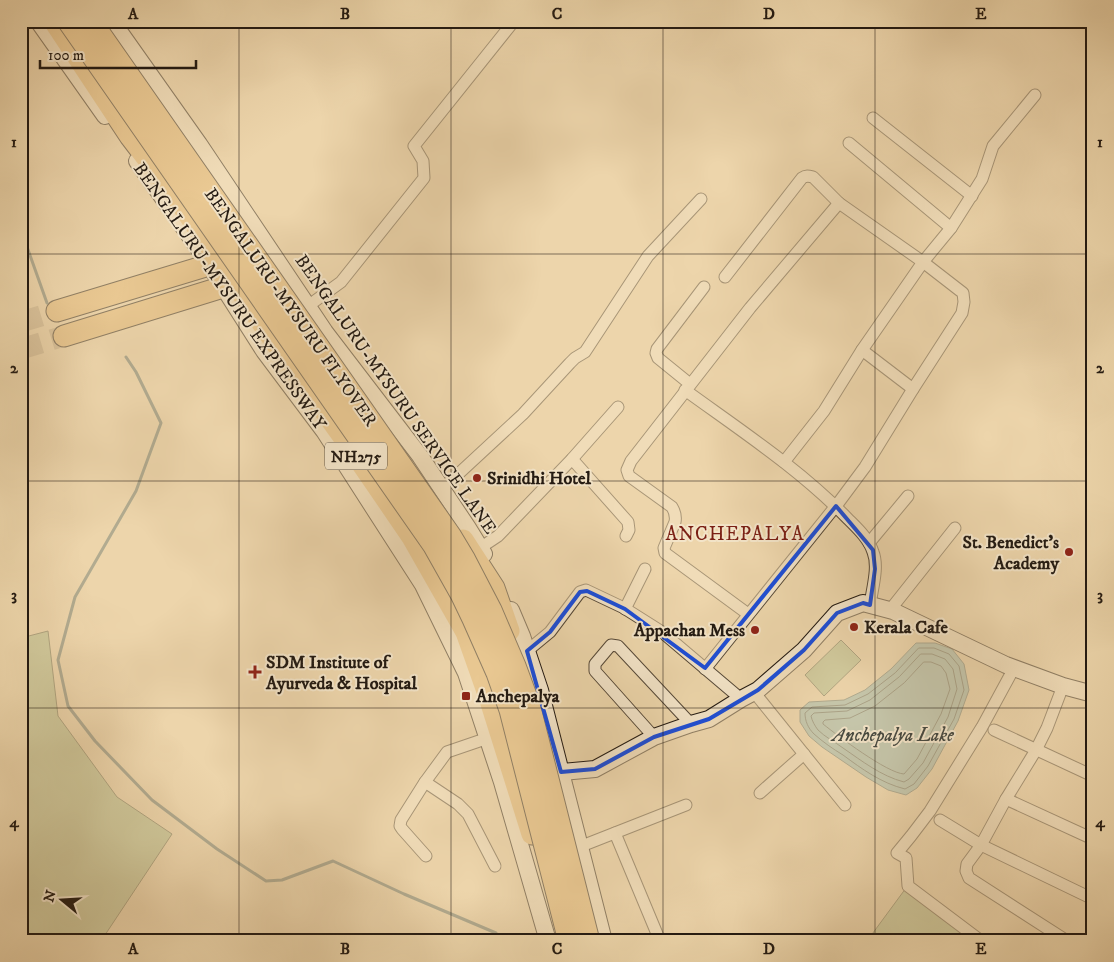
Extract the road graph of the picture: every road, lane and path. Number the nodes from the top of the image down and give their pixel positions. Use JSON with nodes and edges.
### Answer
{"nodes":[{"id":1,"x":38,"y":21,"type":"edge"},
{"id":2,"x":54,"y":21,"type":"edge"},
{"id":3,"x":68,"y":21,"type":"edge"},
{"id":4,"x":91,"y":21,"type":"edge"},
{"id":5,"x":101,"y":21,"type":"edge"},
{"id":6,"x":112,"y":21,"type":"edge"},
{"id":7,"x":514,"y":21,"type":"edge"},
{"id":8,"x":1035,"y":95,"type":"dead end"},
{"id":9,"x":873,"y":118,"type":"dead end"},
{"id":10,"x":849,"y":143,"type":"dead end"},
{"id":11,"x":972,"y":196,"type":"junction"},
{"id":12,"x":701,"y":198,"type":"dead end"},
{"id":13,"x":839,"y":203,"type":"junction"},
{"id":14,"x":952,"y":228,"type":"junction"},
{"id":15,"x":922,"y":262,"type":"junction"},
{"id":16,"x":209,"y":265,"type":"junction"},
{"id":17,"x":725,"y":277,"type":"dead end"},
{"id":18,"x":223,"y":287,"type":"junction"},
{"id":19,"x":704,"y":287,"type":"dead end"},
{"id":20,"x":308,"y":306,"type":"junction"},
{"id":21,"x":57,"y":311,"type":"tunnel mouth"},
{"id":22,"x":64,"y":336,"type":"tunnel mouth"},
{"id":23,"x":862,"y":350,"type":"junction"},
{"id":24,"x":688,"y":387,"type":"junction"},
{"id":25,"x":912,"y":389,"type":"junction"},
{"id":26,"x":618,"y":407,"type":"dead end"},
{"id":27,"x":572,"y":459,"type":"junction"},
{"id":28,"x":784,"y":462,"type":"junction"},
{"id":29,"x":442,"y":489,"type":"junction"},
{"id":30,"x":908,"y":496,"type":"dead end"},
{"id":31,"x":836,"y":506,"type":"junction"},
{"id":32,"x":954,"y":528,"type":"dead end"},
{"id":33,"x":626,"y":536,"type":"dead end"},
{"id":34,"x":869,"y":544,"type":"junction"},
{"id":35,"x":480,"y":548,"type":"junction"},
{"id":36,"x":645,"y":569,"type":"dead end"},
{"id":37,"x":870,"y":605,"type":"junction"},
{"id":38,"x":625,"y":609,"type":"junction"},
{"id":39,"x":890,"y":610,"type":"junction"},
{"id":40,"x":748,"y":614,"type":"junction"},
{"id":41,"x":527,"y":651,"type":"junction"},
{"id":42,"x":1014,"y":668,"type":"junction"},
{"id":43,"x":705,"y":669,"type":"junction"},
{"id":44,"x":1063,"y":686,"type":"junction"},
{"id":45,"x":1093,"y":694,"type":"edge"},
{"id":46,"x":748,"y":695,"type":"junction"},
{"id":47,"x":691,"y":724,"type":"junction"},
{"id":48,"x":994,"y":730,"type":"dead end"},
{"id":49,"x":654,"y":737,"type":"junction"},
{"id":50,"x":488,"y":738,"type":"junction"},
{"id":51,"x":1036,"y":750,"type":"junction"},
{"id":52,"x":804,"y":754,"type":"junction"},
{"id":53,"x":557,"y":772,"type":"junction"},
{"id":54,"x":1093,"y":776,"type":"edge"},
{"id":55,"x":509,"y":781,"type":"junction"},
{"id":56,"x":425,"y":782,"type":"junction"},
{"id":57,"x":760,"y":793,"type":"dead end"},
{"id":58,"x":1006,"y":799,"type":"junction"},
{"id":59,"x":686,"y":805,"type":"dead end"},
{"id":60,"x":845,"y":805,"type":"dead end"},
{"id":61,"x":940,"y":820,"type":"dead end"},
{"id":62,"x":615,"y":833,"type":"junction"},
{"id":63,"x":1093,"y":839,"type":"edge"},
{"id":64,"x":981,"y":845,"type":"junction"},
{"id":65,"x":577,"y":848,"type":"junction"},
{"id":66,"x":426,"y":856,"type":"dead end"},
{"id":67,"x":496,"y":866,"type":"dead end"},
{"id":68,"x":1093,"y":899,"type":"edge"},
{"id":69,"x":548,"y":941,"type":"edge"},
{"id":70,"x":560,"y":941,"type":"edge"},
{"id":71,"x":569,"y":941,"type":"edge"},
{"id":72,"x":589,"y":941,"type":"edge"},
{"id":73,"x":596,"y":941,"type":"edge"},
{"id":74,"x":604,"y":941,"type":"edge"},
{"id":75,"x":660,"y":941,"type":"edge"},
{"id":76,"x":981,"y":941,"type":"edge"},
{"id":77,"x":1067,"y":941,"type":"edge"}],
"edges":[{"from":1,"to":16,"type":"street","name":"BENGALURU-MYSURU EXPRESSWAY","number":"NH275"},
{"from":2,"to":55,"type":"highway","name":"BENGALURU-MYSURU EXPRESSWAY","number":"NH275"},
{"from":3,"to":71,"type":"highway","name":"BENGALURU-MYSURU EXPRESSWAY","number":"NH275","bridge":true},
{"from":4,"to":72,"type":"highway","name":"BENGALURU-MYSURU FLYOVER","number":"NH275","bridge":true},
{"from":5,"to":53,"type":"highway","number":"NH275"},
{"from":6,"to":20,"type":"street","name":"BENGALURU-MYSURU SERVICE LANE","number":"NH275"},
{"from":7,"to":20,"type":"street"},
{"from":8,"to":11,"type":"street"},
{"from":9,"to":11,"type":"street"},
{"from":10,"to":14,"type":"street"},
{"from":11,"to":14,"type":"street"},
{"from":12,"to":29,"type":"street"},
{"from":13,"to":15,"type":"street"},
{"from":13,"to":17,"type":"street"},
{"from":13,"to":24,"type":"street"},
{"from":14,"to":15,"type":"street"},
{"from":15,"to":23,"type":"street"},
{"from":15,"to":25,"type":"street"},
{"from":16,"to":18,"type":"street","name":"BENGALURU-MYSURU EXPRESSWAY","number":"NH275"},
{"from":16,"to":21,"type":"highway"},
{"from":18,"to":22,"type":"highway"},
{"from":18,"to":50,"type":"street","name":"BENGALURU-MYSURU EXPRESSWAY","number":"NH275"},
{"from":19,"to":24,"type":"street"},
{"from":20,"to":29,"type":"street","name":"BENGALURU-MYSURU SERVICE LANE","number":"NH275"},
{"from":23,"to":25,"type":"street"},
{"from":23,"to":28,"type":"street"},
{"from":24,"to":28,"type":"street"},
{"from":24,"to":40,"type":"street"},
{"from":25,"to":31,"type":"street"},
{"from":26,"to":27,"type":"street"},
{"from":27,"to":33,"type":"street"},
{"from":27,"to":35,"type":"street"},
{"from":28,"to":31,"type":"street"},
{"from":29,"to":35,"type":"street","name":"BENGALURU-MYSURU SERVICE LANE","number":"NH275"},
{"from":30,"to":34,"type":"street"},
{"from":31,"to":34,"type":"street"},
{"from":31,"to":40,"type":"street"},
{"from":32,"to":39,"type":"street"},
{"from":34,"to":37,"type":"street"},
{"from":35,"to":41,"type":"street","name":"BENGALURU-MYSURU SERVICE LANE","number":"NH275"},
{"from":36,"to":38,"type":"street"},
{"from":37,"to":39,"type":"street"},
{"from":37,"to":46,"type":"street"},
{"from":38,"to":41,"type":"street"},
{"from":38,"to":43,"type":"street"},
{"from":39,"to":42,"type":"street"},
{"from":40,"to":43,"type":"street"},
{"from":41,"to":53,"type":"street","name":"BENGALURU-MYSURU SERVICE LANE","number":"NH275"},
{"from":42,"to":44,"type":"street"},
{"from":42,"to":76,"type":"street"},
{"from":43,"to":46,"type":"street"},
{"from":44,"to":45,"type":"street"},
{"from":44,"to":51,"type":"street"},
{"from":46,"to":47,"type":"street"},
{"from":46,"to":52,"type":"street"},
{"from":47,"to":49,"type":"street"},
{"from":47,"to":49,"type":"street"},
{"from":48,"to":51,"type":"street"},
{"from":49,"to":53,"type":"street"},
{"from":50,"to":55,"type":"street","name":"BENGALURU-MYSURU EXPRESSWAY","number":"NH275"},
{"from":50,"to":56,"type":"street"},
{"from":51,"to":54,"type":"street"},
{"from":51,"to":58,"type":"street"},
{"from":52,"to":57,"type":"street"},
{"from":52,"to":60,"type":"street"},
{"from":53,"to":55,"type":"street"},
{"from":53,"to":65,"type":"highway","number":"NH275"},
{"from":55,"to":69,"type":"street","name":"BENGALURU-MYSURU EXPRESSWAY","number":"NH275"},
{"from":55,"to":70,"type":"highway","name":"BENGALURU-MYSURU EXPRESSWAY","number":"NH275"},
{"from":56,"to":66,"type":"street"},
{"from":56,"to":67,"type":"street"},
{"from":58,"to":63,"type":"street"},
{"from":58,"to":64,"type":"street"},
{"from":59,"to":62,"type":"street"},
{"from":61,"to":64,"type":"street"},
{"from":62,"to":65,"type":"street"},
{"from":62,"to":75,"type":"street"},
{"from":64,"to":68,"type":"street"},
{"from":64,"to":77,"type":"street"},
{"from":65,"to":73,"type":"highway","number":"NH275"},
{"from":65,"to":74,"type":"street","number":"NH275"}]}
